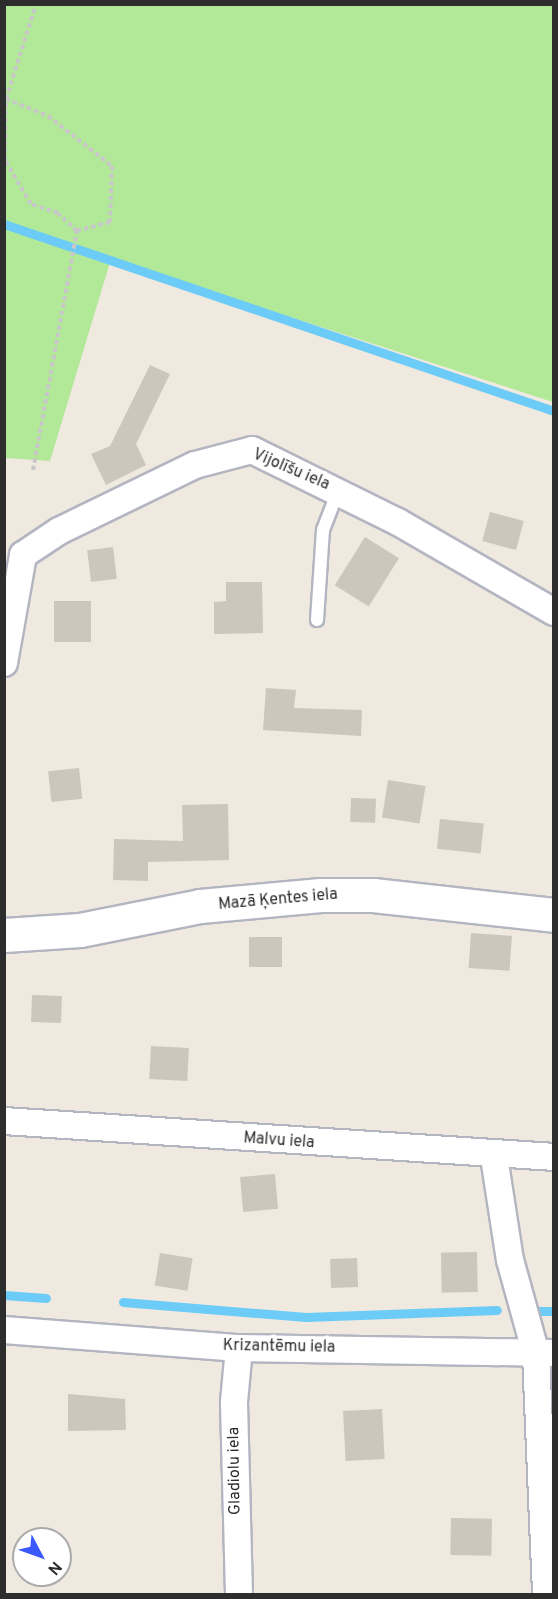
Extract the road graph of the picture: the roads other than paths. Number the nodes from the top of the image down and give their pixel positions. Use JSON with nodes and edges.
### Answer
{"nodes":[{"id":1,"x":338,"y":491,"type":"junction"},
{"id":2,"x":554,"y":612,"type":"edge"},
{"id":3,"x":317,"y":620,"type":"dead end"},
{"id":4,"x":4,"y":663,"type":"edge"},
{"id":5,"x":554,"y":915,"type":"edge"},
{"id":6,"x":4,"y":935,"type":"edge"},
{"id":7,"x":4,"y":1121,"type":"edge"},
{"id":8,"x":494,"y":1156,"type":"junction"},
{"id":9,"x":554,"y":1157,"type":"edge"},
{"id":10,"x":4,"y":1330,"type":"edge"},
{"id":11,"x":239,"y":1348,"type":"junction"},
{"id":12,"x":545,"y":1354,"type":"edge"},
{"id":13,"x":239,"y":1594,"type":"edge"},
{"id":14,"x":546,"y":1594,"type":"edge"}],
"edges":[{"from":1,"to":2,"type":"street","name":"Vijolīšu iela"},
{"from":1,"to":3,"type":"lane"},
{"from":1,"to":4,"type":"street","name":"Vijolīšu iela"},
{"from":5,"to":6,"type":"street","name":"Mazā Ķentes iela"},
{"from":7,"to":8,"type":"street","name":"Malvu iela"},
{"from":8,"to":9,"type":"street","name":"Malvu iela"},
{"from":8,"to":12,"type":"street"},
{"from":10,"to":11,"type":"street","name":"Krizantēmu iela"},
{"from":11,"to":12,"type":"street","name":"Krizantēmu iela"},
{"from":11,"to":13,"type":"street","name":"Gladiolu iela"},
{"from":12,"to":14,"type":"street"}]}
